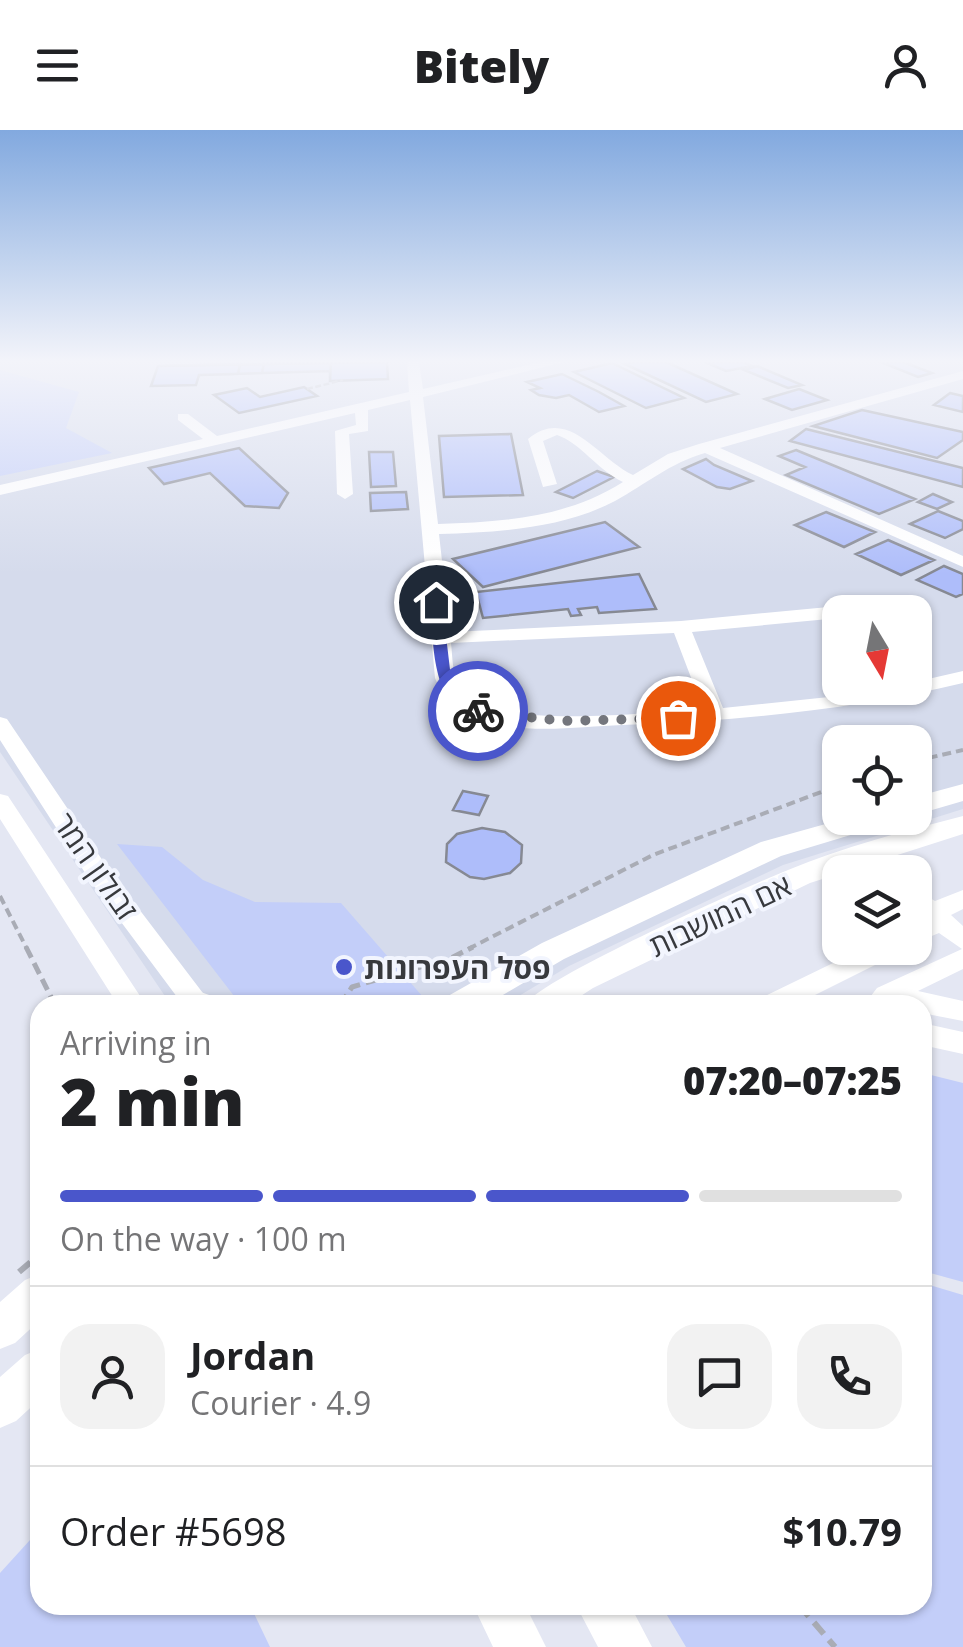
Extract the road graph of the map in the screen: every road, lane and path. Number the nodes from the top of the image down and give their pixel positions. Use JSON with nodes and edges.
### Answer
{"nodes":[{"id":1,"x":204,"y":433,"type":"edge"},
{"id":2,"x":225,"y":433,"type":"edge"},
{"id":3,"x":230,"y":433,"type":"edge"},
{"id":4,"x":342,"y":433,"type":"edge"},
{"id":5,"x":417,"y":433,"type":"edge"},
{"id":6,"x":550,"y":433,"type":"edge"},
{"id":7,"x":556,"y":433,"type":"edge"},
{"id":8,"x":755,"y":433,"type":"edge"},
{"id":9,"x":210,"y":437,"type":"junction"},
{"id":10,"x":704,"y":447,"type":"junction"},
{"id":11,"x":0,"y":480,"type":"edge"},
{"id":12,"x":634,"y":481,"type":"junction"},
{"id":13,"x":549,"y":484,"type":"dead end"},
{"id":14,"x":0,"y":490,"type":"edge"},
{"id":15,"x":345,"y":494,"type":"dead end"},
{"id":16,"x":428,"y":530,"type":"junction"},
{"id":17,"x":963,"y":562,"type":"edge"},
{"id":18,"x":822,"y":614,"type":"edge"},
{"id":19,"x":682,"y":627,"type":"junction"},
{"id":20,"x":440,"y":638,"type":"junction"},
{"id":21,"x":963,"y":677,"type":"edge"},
{"id":22,"x":716,"y":716,"type":"junction"},
{"id":23,"x":0,"y":723,"type":"edge"},
{"id":24,"x":963,"y":750,"type":"edge"},
{"id":25,"x":932,"y":756,"type":"edge"},
{"id":26,"x":822,"y":792,"type":"edge"},
{"id":27,"x":963,"y":792,"type":"edge"},
{"id":28,"x":0,"y":801,"type":"edge"},
{"id":29,"x":932,"y":801,"type":"edge"},
{"id":30,"x":963,"y":825,"type":"edge"},
{"id":31,"x":822,"y":834,"type":"edge"},
{"id":32,"x":896,"y":855,"type":"edge"},
{"id":33,"x":822,"y":873,"type":"edge"},
{"id":34,"x":0,"y":896,"type":"edge"},
{"id":35,"x":963,"y":899,"type":"edge"},
{"id":36,"x":932,"y":914,"type":"edge"},
{"id":37,"x":932,"y":921,"type":"edge"},
{"id":38,"x":963,"y":940,"type":"edge"},
{"id":39,"x":963,"y":958,"type":"edge"},
{"id":40,"x":852,"y":965,"type":"edge"},
{"id":41,"x":49,"y":995,"type":"edge"},
{"id":42,"x":126,"y":995,"type":"edge"},
{"id":43,"x":191,"y":995,"type":"edge"},
{"id":44,"x":347,"y":995,"type":"edge"},
{"id":45,"x":478,"y":995,"type":"edge"},
{"id":46,"x":558,"y":995,"type":"edge"},
{"id":47,"x":791,"y":995,"type":"edge"},
{"id":48,"x":893,"y":995,"type":"edge"},
{"id":49,"x":932,"y":1007,"type":"edge"},
{"id":50,"x":963,"y":1011,"type":"edge"},
{"id":51,"x":932,"y":1036,"type":"edge"},
{"id":52,"x":963,"y":1044,"type":"edge"},
{"id":53,"x":30,"y":1301,"type":"edge"},
{"id":54,"x":0,"y":1329,"type":"edge"},
{"id":55,"x":30,"y":1379,"type":"edge"},
{"id":56,"x":0,"y":1406,"type":"edge"},
{"id":57,"x":503,"y":1615,"type":"edge"},
{"id":58,"x":606,"y":1615,"type":"edge"},
{"id":59,"x":808,"y":1615,"type":"edge"},
{"id":60,"x":521,"y":1647,"type":"edge"},
{"id":61,"x":627,"y":1647,"type":"edge"},
{"id":62,"x":835,"y":1647,"type":"edge"}],
"edges":[{"from":1,"to":9,"type":"street"},
{"from":2,"to":9,"type":"street"},
{"from":3,"to":9,"type":"street"},
{"from":4,"to":15,"type":"street"},
{"from":5,"to":16,"type":"street"},
{"from":6,"to":13,"type":"street"},
{"from":7,"to":12,"type":"street"},
{"from":8,"to":10,"type":"street"},
{"from":9,"to":11,"type":"street"},
{"from":9,"to":14,"type":"street"},
{"from":10,"to":12,"type":"street"},
{"from":10,"to":17,"type":"street"},
{"from":12,"to":16,"type":"street"},
{"from":16,"to":20,"type":"street"},
{"from":18,"to":19,"type":"street"},
{"from":19,"to":20,"type":"street"},
{"from":19,"to":22,"type":"street"},
{"from":20,"to":22,"type":"street"},
{"from":21,"to":22,"type":"street"},
{"from":23,"to":43,"type":"street","name":"זבולון המר"},
{"from":24,"to":25,"type":"path"},
{"from":26,"to":44,"type":"path"},
{"from":27,"to":29,"type":"main road"},
{"from":28,"to":42,"type":"street","name":"זבולון המר"},
{"from":30,"to":32,"type":"main road","name":"אם המושבות"},
{"from":31,"to":45,"type":"main road","name":"אם המושבות"},
{"from":33,"to":46,"type":"main road","name":"אם המושבות"},
{"from":34,"to":41,"type":"path"},
{"from":35,"to":36,"type":"street"},
{"from":37,"to":38,"type":"street"},
{"from":39,"to":48,"type":"street"},
{"from":40,"to":47,"type":"street"},
{"from":49,"to":50,"type":"street"},
{"from":51,"to":52,"type":"street"},
{"from":53,"to":54,"type":"main road"},
{"from":55,"to":56,"type":"main road"},
{"from":57,"to":60,"type":"main road"},
{"from":58,"to":61,"type":"main road"},
{"from":59,"to":62,"type":"path"}]}
